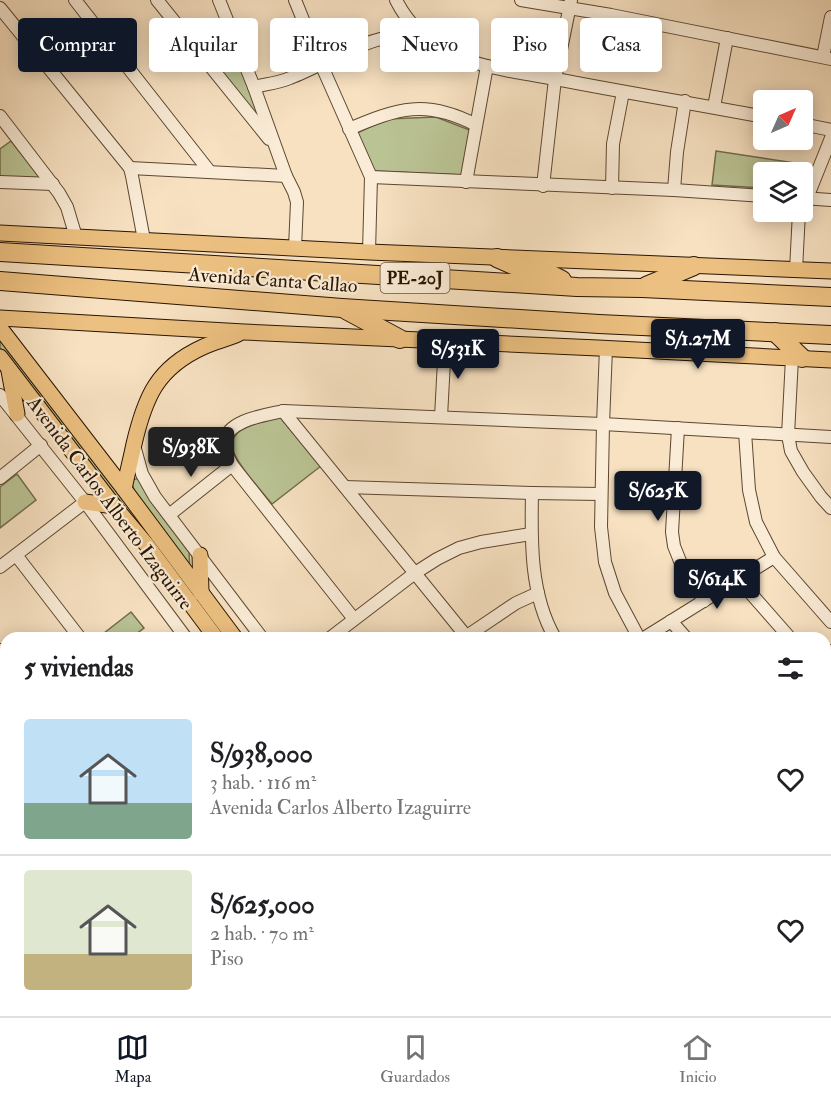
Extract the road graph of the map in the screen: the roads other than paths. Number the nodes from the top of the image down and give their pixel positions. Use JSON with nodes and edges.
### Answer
{"nodes":[{"id":1,"x":75,"y":0,"type":"edge"},
{"id":2,"x":157,"y":0,"type":"edge"},
{"id":3,"x":219,"y":0,"type":"edge"},
{"id":4,"x":296,"y":0,"type":"edge"},
{"id":5,"x":396,"y":0,"type":"edge"},
{"id":6,"x":521,"y":0,"type":"edge"},
{"id":7,"x":570,"y":4,"type":"edge"},
{"id":8,"x":0,"y":8,"type":"edge"},
{"id":9,"x":831,"y":17,"type":"edge"},
{"id":10,"x":303,"y":18,"type":"edge"},
{"id":11,"x":407,"y":18,"type":"edge"},
{"id":12,"x":727,"y":38,"type":"junction"},
{"id":13,"x":827,"y":58,"type":"edge"},
{"id":14,"x":479,"y":63,"type":"edge"},
{"id":15,"x":487,"y":66,"type":"junction"},
{"id":16,"x":303,"y":72,"type":"edge"},
{"id":17,"x":324,"y":72,"type":"edge"},
{"id":18,"x":555,"y":79,"type":"junction"},
{"id":19,"x":254,"y":87,"type":"junction"},
{"id":20,"x":623,"y":92,"type":"junction"},
{"id":21,"x":685,"y":101,"type":"junction"},
{"id":22,"x":714,"y":107,"type":"junction"},
{"id":23,"x":753,"y":115,"type":"edge"},
{"id":24,"x":0,"y":116,"type":"edge"},
{"id":25,"x":476,"y":125,"type":"junction"},
{"id":26,"x":813,"y":126,"type":"edge"},
{"id":27,"x":349,"y":129,"type":"junction"},
{"id":28,"x":831,"y":130,"type":"edge"},
{"id":29,"x":831,"y":138,"type":"edge"},
{"id":30,"x":275,"y":147,"type":"junction"},
{"id":31,"x":130,"y":168,"type":"junction"},
{"id":32,"x":210,"y":172,"type":"junction"},
{"id":33,"x":286,"y":176,"type":"junction"},
{"id":34,"x":371,"y":177,"type":"junction"},
{"id":35,"x":813,"y":180,"type":"edge"},
{"id":36,"x":0,"y":182,"type":"edge"},
{"id":37,"x":466,"y":182,"type":"junction"},
{"id":38,"x":52,"y":184,"type":"junction"},
{"id":39,"x":543,"y":186,"type":"junction"},
{"id":40,"x":612,"y":188,"type":"junction"},
{"id":41,"x":674,"y":190,"type":"junction"},
{"id":42,"x":753,"y":195,"type":"edge"},
{"id":43,"x":813,"y":199,"type":"edge"},
{"id":44,"x":831,"y":200,"type":"edge"},
{"id":45,"x":798,"y":222,"type":"edge"},
{"id":46,"x":0,"y":232,"type":"edge"},
{"id":47,"x":76,"y":237,"type":"junction"},
{"id":48,"x":144,"y":240,"type":"junction"},
{"id":49,"x":295,"y":248,"type":"junction"},
{"id":50,"x":0,"y":252,"type":"edge"},
{"id":51,"x":369,"y":252,"type":"junction"},
{"id":52,"x":497,"y":258,"type":"junction"},
{"id":53,"x":694,"y":266,"type":"junction"},
{"id":54,"x":796,"y":270,"type":"junction"},
{"id":55,"x":831,"y":272,"type":"edge"},
{"id":56,"x":0,"y":281,"type":"edge"},
{"id":57,"x":577,"y":287,"type":"junction"},
{"id":58,"x":642,"y":288,"type":"junction"},
{"id":59,"x":831,"y":297,"type":"edge"},
{"id":60,"x":342,"y":308,"type":"junction"},
{"id":61,"x":0,"y":318,"type":"edge"},
{"id":62,"x":0,"y":328,"type":"edge"},
{"id":63,"x":244,"y":332,"type":"junction"},
{"id":64,"x":775,"y":332,"type":"junction"},
{"id":65,"x":831,"y":335,"type":"edge"},
{"id":66,"x":400,"y":339,"type":"junction"},
{"id":67,"x":445,"y":342,"type":"junction"},
{"id":68,"x":606,"y":348,"type":"junction"},
{"id":69,"x":797,"y":358,"type":"junction"},
{"id":70,"x":831,"y":360,"type":"edge"},
{"id":71,"x":4,"y":362,"type":"edge"},
{"id":72,"x":0,"y":395,"type":"edge"},
{"id":73,"x":283,"y":411,"type":"junction"},
{"id":74,"x":17,"y":414,"type":"junction"},
{"id":75,"x":441,"y":417,"type":"junction"},
{"id":76,"x":603,"y":424,"type":"junction"},
{"id":77,"x":678,"y":428,"type":"junction"},
{"id":78,"x":745,"y":432,"type":"junction"},
{"id":79,"x":788,"y":435,"type":"junction"},
{"id":80,"x":831,"y":437,"type":"edge"},
{"id":81,"x":41,"y":445,"type":"junction"},
{"id":82,"x":134,"y":445,"type":"junction"},
{"id":83,"x":232,"y":465,"type":"junction"},
{"id":84,"x":0,"y":478,"type":"edge"},
{"id":85,"x":345,"y":487,"type":"junction"},
{"id":86,"x":124,"y":489,"type":"junction"},
{"id":87,"x":532,"y":493,"type":"junction"},
{"id":88,"x":601,"y":494,"type":"junction"},
{"id":89,"x":85,"y":502,"type":"junction"},
{"id":90,"x":114,"y":506,"type":"junction"},
{"id":91,"x":831,"y":508,"type":"edge"},
{"id":92,"x":169,"y":515,"type":"junction"},
{"id":93,"x":531,"y":534,"type":"junction"},
{"id":94,"x":152,"y":539,"type":"junction"},
{"id":95,"x":16,"y":555,"type":"junction"},
{"id":96,"x":200,"y":555,"type":"junction"},
{"id":97,"x":774,"y":557,"type":"junction"},
{"id":98,"x":0,"y":567,"type":"edge"},
{"id":99,"x":415,"y":573,"type":"junction"},
{"id":100,"x":739,"y":579,"type":"junction"},
{"id":101,"x":201,"y":593,"type":"junction"},
{"id":102,"x":538,"y":593,"type":"junction"},
{"id":103,"x":704,"y":601,"type":"junction"},
{"id":104,"x":354,"y":619,"type":"junction"},
{"id":105,"x":671,"y":621,"type":"junction"},
{"id":106,"x":831,"y":622,"type":"edge"},
{"id":107,"x":75,"y":632,"type":"edge"},
{"id":108,"x":182,"y":632,"type":"edge"},
{"id":109,"x":212,"y":632,"type":"edge"},
{"id":110,"x":230,"y":632,"type":"edge"},
{"id":111,"x":258,"y":632,"type":"edge"},
{"id":112,"x":338,"y":632,"type":"edge"},
{"id":113,"x":461,"y":632,"type":"edge"},
{"id":114,"x":472,"y":632,"type":"edge"},
{"id":115,"x":552,"y":632,"type":"edge"},
{"id":116,"x":636,"y":632,"type":"edge"},
{"id":117,"x":654,"y":632,"type":"edge"},
{"id":118,"x":681,"y":632,"type":"edge"},
{"id":119,"x":785,"y":632,"type":"edge"}],
"edges":[{"from":1,"to":32,"type":"street"},
{"from":2,"to":30,"type":"street"},
{"from":3,"to":19,"type":"street"},
{"from":4,"to":10,"type":"street"},
{"from":5,"to":11,"type":"street"},
{"from":6,"to":7,"type":"street"},
{"from":7,"to":12,"type":"street"},
{"from":7,"to":18,"type":"street"},
{"from":8,"to":31,"type":"street"},
{"from":9,"to":13,"type":"street"},
{"from":12,"to":13,"type":"street"},
{"from":12,"to":22,"type":"street"},
{"from":14,"to":15,"type":"street"},
{"from":15,"to":18,"type":"street"},
{"from":15,"to":25,"type":"street"},
{"from":16,"to":19,"type":"street"},
{"from":17,"to":27,"type":"street"},
{"from":18,"to":20,"type":"street"},
{"from":18,"to":39,"type":"street"},
{"from":19,"to":30,"type":"street"},
{"from":20,"to":21,"type":"street"},
{"from":20,"to":40,"type":"street"},
{"from":21,"to":22,"type":"street"},
{"from":21,"to":41,"type":"street"},
{"from":22,"to":23,"type":"street"},
{"from":24,"to":38,"type":"street"},
{"from":25,"to":27,"type":"street"},
{"from":25,"to":37,"type":"street"},
{"from":26,"to":28,"type":"street"},
{"from":27,"to":34,"type":"street"},
{"from":29,"to":35,"type":"street"},
{"from":30,"to":33,"type":"street"},
{"from":31,"to":32,"type":"street"},
{"from":31,"to":48,"type":"street"},
{"from":32,"to":33,"type":"street"},
{"from":33,"to":49,"type":"street"},
{"from":34,"to":37,"type":"street"},
{"from":34,"to":51,"type":"street"},
{"from":36,"to":38,"type":"street"},
{"from":37,"to":39,"type":"street"},
{"from":38,"to":47,"type":"street"},
{"from":39,"to":40,"type":"street"},
{"from":40,"to":41,"type":"street"},
{"from":41,"to":42,"type":"street"},
{"from":43,"to":44,"type":"street"},
{"from":45,"to":54,"type":"street"},
{"from":46,"to":47,"type":"main road","name":"Avenida Canta Callao"},
{"from":47,"to":48,"type":"main road","name":"Avenida Canta Callao"},
{"from":48,"to":49,"type":"main road","name":"Avenida Canta Callao"},
{"from":49,"to":51,"type":"main road","name":"Avenida Canta Callao"},
{"from":50,"to":57,"type":"highway","name":"Avenida Canta Callao","number":"PE-20J"},
{"from":51,"to":52,"type":"main road","name":"Avenida Canta Callao"},
{"from":52,"to":53,"type":"main road","name":"Avenida Canta Callao"},
{"from":52,"to":57,"type":"highway"},
{"from":53,"to":54,"type":"main road","name":"Avenida Canta Callao"},
{"from":53,"to":58,"type":"highway"},
{"from":54,"to":55,"type":"main road","name":"Avenida Canta Callao"},
{"from":56,"to":60,"type":"highway","name":"Avenida Canta Callao","number":"PE-20J"},
{"from":57,"to":58,"type":"highway","name":"Avenida Canta Callao","number":"PE-20J"},
{"from":58,"to":59,"type":"highway","name":"Avenida Canta Callao","number":"PE-20J"},
{"from":60,"to":64,"type":"highway","name":"Avenida Canta Callao","number":"PE-20J"},
{"from":60,"to":66,"type":"highway"},
{"from":61,"to":63,"type":"main road"},
{"from":62,"to":86,"type":"main road","name":"Avenida Carlos Alberto Izaguirre"},
{"from":63,"to":66,"type":"main road"},
{"from":63,"to":82,"type":"main road"},
{"from":64,"to":65,"type":"highway","name":"Avenida Canta Callao","number":"PE-20J"},
{"from":64,"to":69,"type":"highway"},
{"from":66,"to":67,"type":"main road"},
{"from":67,"to":68,"type":"main road"},
{"from":67,"to":75,"type":"street"},
{"from":68,"to":69,"type":"main road"},
{"from":68,"to":76,"type":"street"},
{"from":69,"to":70,"type":"main road"},
{"from":69,"to":79,"type":"street"},
{"from":71,"to":74,"type":"main road"},
{"from":71,"to":90,"type":"main road","name":"Avenida Carlos Alberto Izaguirre"},
{"from":72,"to":74,"type":"street","name":"Avenida Carlos Alberto Izaguirre"},
{"from":73,"to":75,"type":"street"},
{"from":73,"to":83,"type":"street"},
{"from":73,"to":85,"type":"street"},
{"from":74,"to":81,"type":"street","name":"Avenida Carlos Alberto Izaguirre"},
{"from":75,"to":76,"type":"street"},
{"from":76,"to":77,"type":"street"},
{"from":76,"to":88,"type":"street"},
{"from":77,"to":78,"type":"street"},
{"from":77,"to":103,"type":"street"},
{"from":78,"to":79,"type":"street"},
{"from":78,"to":97,"type":"street"},
{"from":79,"to":80,"type":"street"},
{"from":79,"to":91,"type":"street"},
{"from":81,"to":84,"type":"street"},
{"from":81,"to":89,"type":"street","name":"Avenida Carlos Alberto Izaguirre"},
{"from":82,"to":86,"type":"main road"},
{"from":82,"to":92,"type":"street","name":"Avenida Carlos Alberto Izaguirre"},
{"from":83,"to":92,"type":"street"},
{"from":83,"to":104,"type":"street"},
{"from":85,"to":87,"type":"street"},
{"from":85,"to":99,"type":"street"},
{"from":86,"to":94,"type":"main road","name":"Avenida Carlos Alberto Izaguirre"},
{"from":87,"to":88,"type":"street"},
{"from":87,"to":93,"type":"street"},
{"from":88,"to":116,"type":"street"},
{"from":89,"to":90,"type":"main road"},
{"from":89,"to":95,"type":"street"},
{"from":89,"to":108,"type":"street","name":"Avenida Carlos Alberto Izaguirre"},
{"from":90,"to":94,"type":"main road","name":"Avenida Carlos Alberto Izaguirre"},
{"from":92,"to":96,"type":"street","name":"Avenida Carlos Alberto Izaguirre"},
{"from":93,"to":99,"type":"street"},
{"from":93,"to":102,"type":"street"},
{"from":94,"to":101,"type":"main road","name":"Avenida Carlos Alberto Izaguirre"},
{"from":94,"to":109,"type":"main road","name":"Avenida Carlos Alberto Izaguirre"},
{"from":95,"to":98,"type":"street"},
{"from":95,"to":107,"type":"street"},
{"from":96,"to":101,"type":"main road"},
{"from":96,"to":111,"type":"street","name":"Avenida Carlos Alberto Izaguirre"},
{"from":97,"to":100,"type":"street"},
{"from":97,"to":106,"type":"street"},
{"from":99,"to":104,"type":"street"},
{"from":99,"to":113,"type":"street"},
{"from":100,"to":103,"type":"street"},
{"from":100,"to":119,"type":"street"},
{"from":101,"to":110,"type":"main road","name":"Avenida Carlos Alberto Izaguirre"},
{"from":102,"to":114,"type":"street"},
{"from":102,"to":115,"type":"street"},
{"from":103,"to":105,"type":"street"},
{"from":104,"to":112,"type":"street"},
{"from":105,"to":117,"type":"street"},
{"from":105,"to":118,"type":"street"}]}
